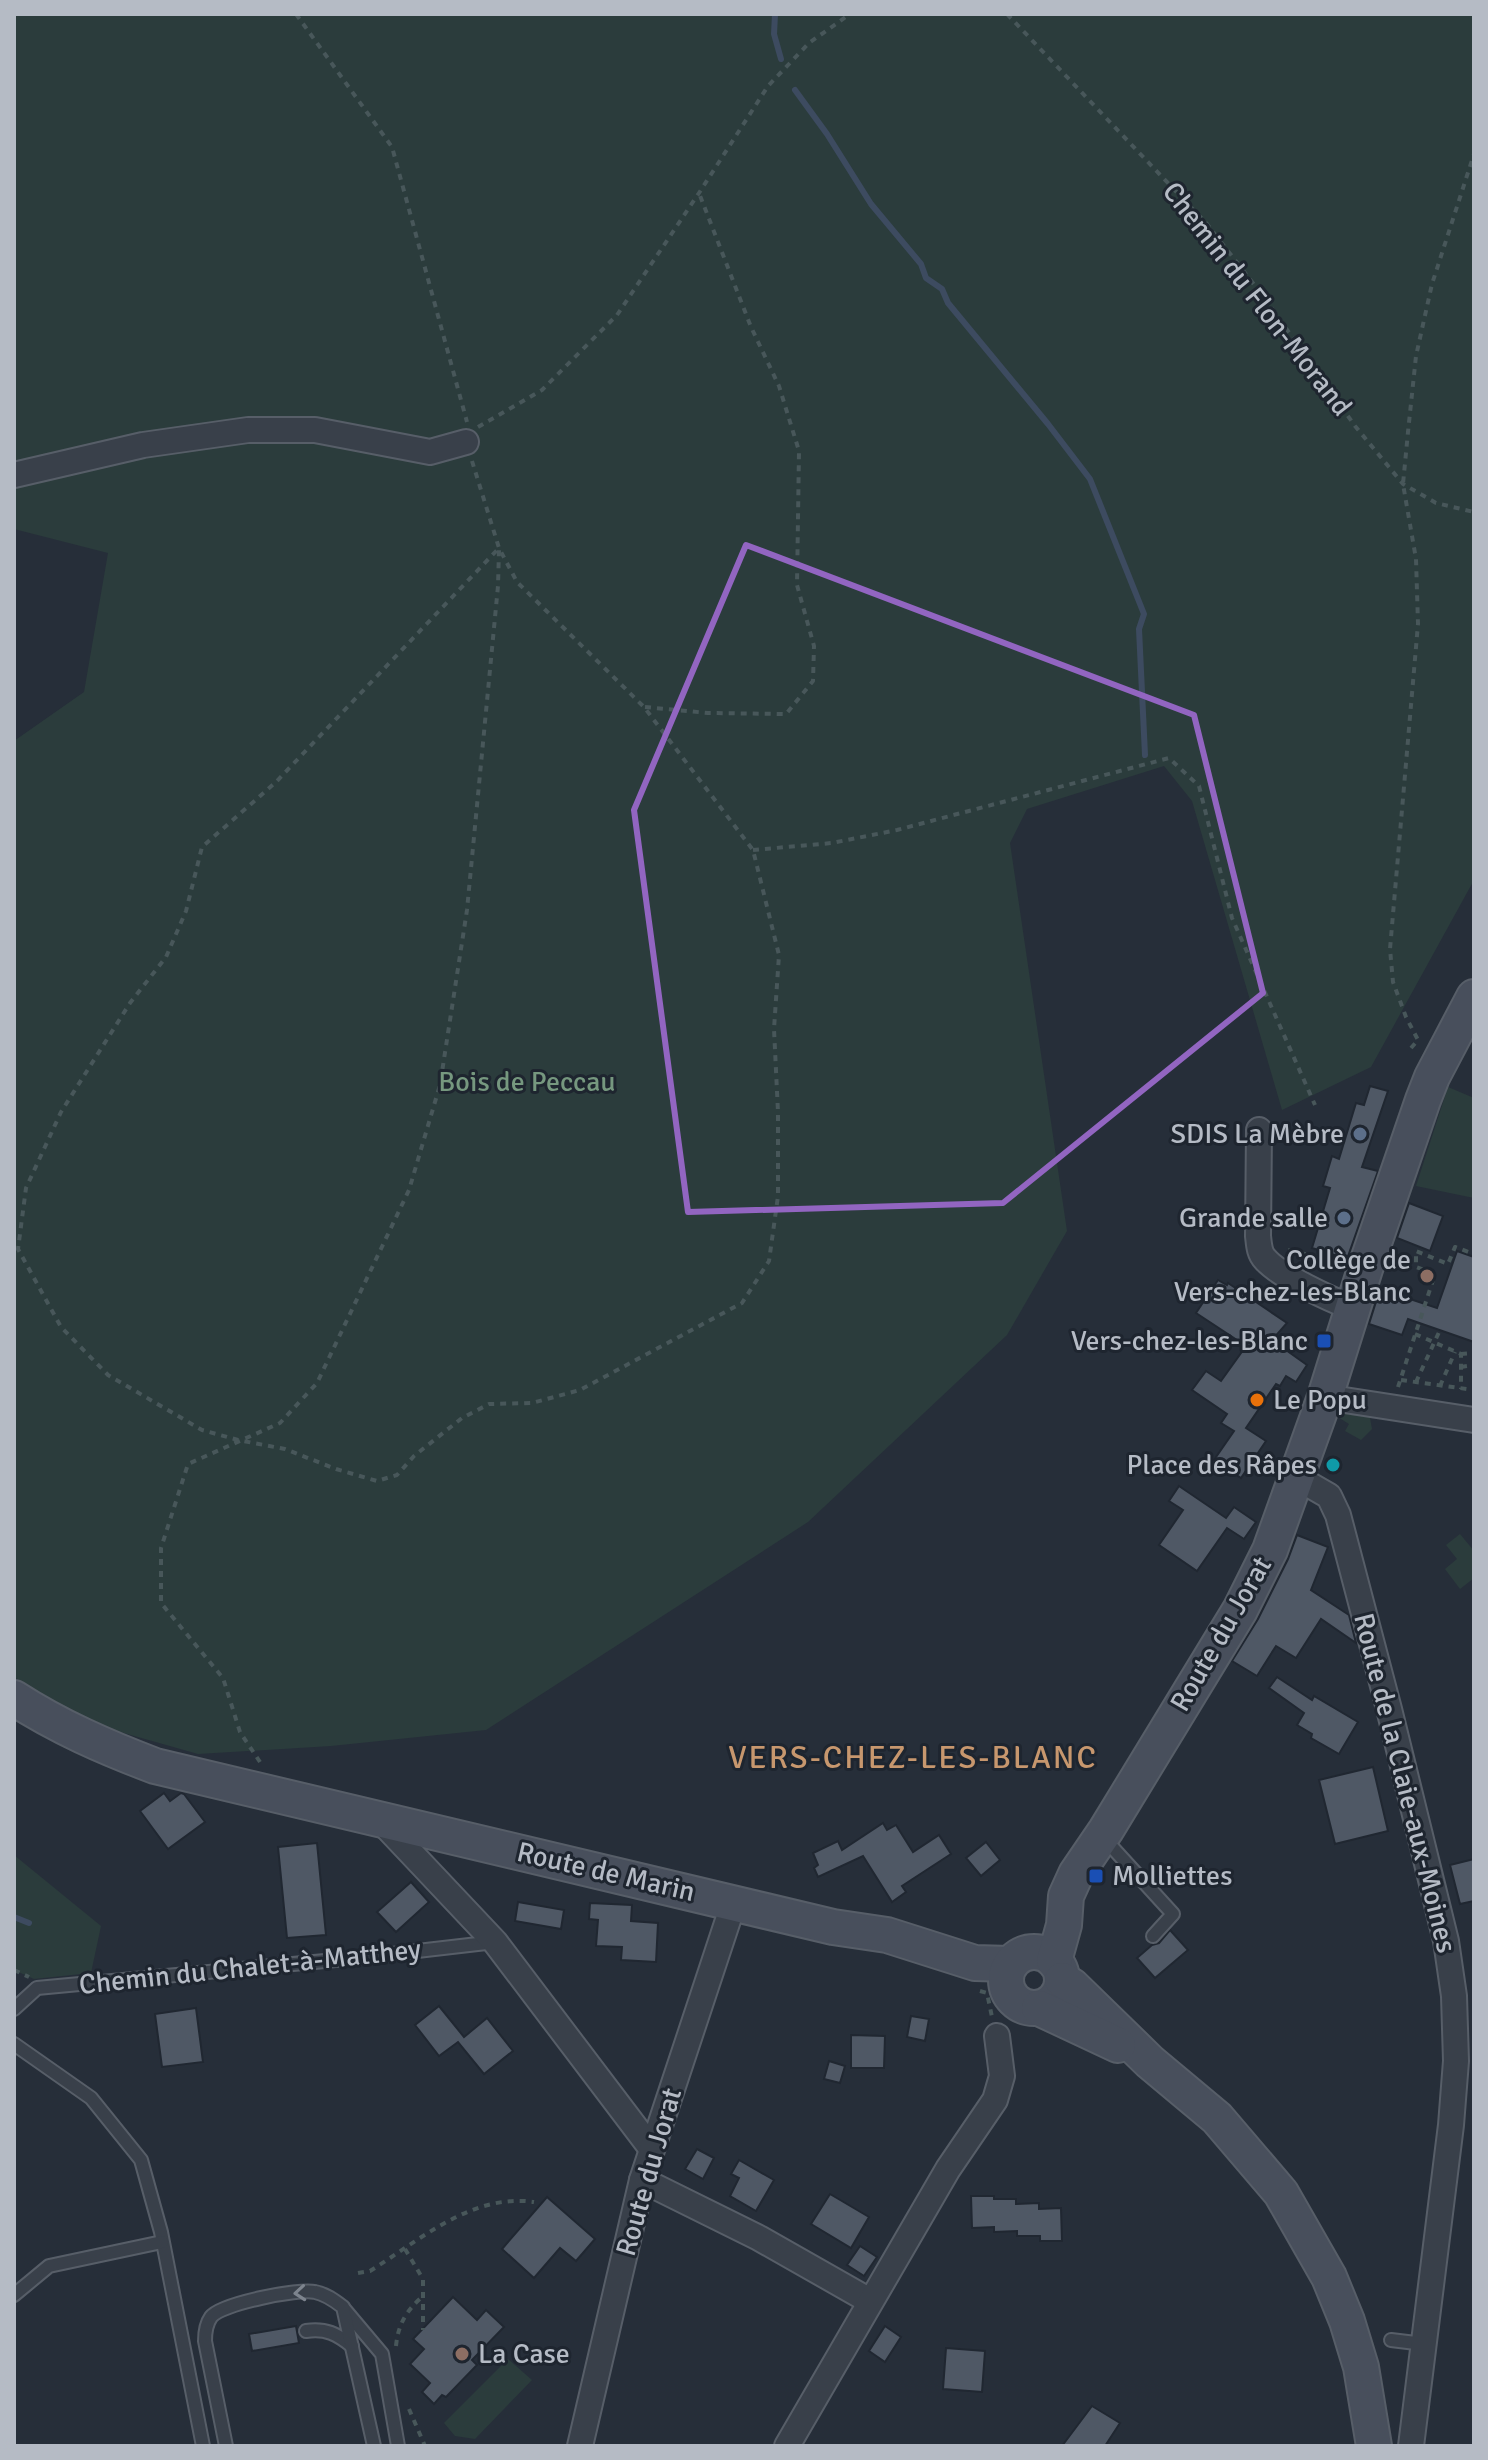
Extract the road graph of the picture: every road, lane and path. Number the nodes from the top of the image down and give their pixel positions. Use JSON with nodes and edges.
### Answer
{"nodes":[{"id":1,"x":296,"y":14,"type":"edge"},
{"id":2,"x":850,"y":14,"type":"edge"},
{"id":3,"x":1007,"y":14,"type":"edge"},
{"id":4,"x":1474,"y":154,"type":"edge"},
{"id":5,"x":699,"y":193,"type":"junction"},
{"id":6,"x":468,"y":437,"type":"junction"},
{"id":7,"x":14,"y":475,"type":"edge"},
{"id":8,"x":1403,"y":484,"type":"junction"},
{"id":9,"x":1474,"y":512,"type":"edge"},
{"id":10,"x":499,"y":548,"type":"junction"},
{"id":11,"x":644,"y":707,"type":"junction"},
{"id":12,"x":753,"y":850,"type":"junction"},
{"id":13,"x":1474,"y":997,"type":"edge"},
{"id":14,"x":1411,"y":1048,"type":"dead end"},
{"id":15,"x":1315,"y":1105,"type":"dead end"},
{"id":16,"x":1259,"y":1130,"type":"dead end"},
{"id":17,"x":1296,"y":1252,"type":"dead end"},
{"id":18,"x":1474,"y":1254,"type":"edge"},
{"id":19,"x":1353,"y":1266,"type":"dead end"},
{"id":20,"x":1353,"y":1308,"type":"junction"},
{"id":21,"x":1440,"y":1330,"type":"dead end"},
{"id":22,"x":1415,"y":1334,"type":"junction"},
{"id":23,"x":1435,"y":1342,"type":"junction"},
{"id":24,"x":1458,"y":1353,"type":"junction"},
{"id":25,"x":1474,"y":1353,"type":"edge"},
{"id":26,"x":1474,"y":1365,"type":"edge"},
{"id":27,"x":1461,"y":1367,"type":"junction"},
{"id":28,"x":1401,"y":1380,"type":"junction"},
{"id":29,"x":1416,"y":1382,"type":"junction"},
{"id":30,"x":1440,"y":1386,"type":"junction"},
{"id":31,"x":1461,"y":1389,"type":"junction"},
{"id":32,"x":1474,"y":1390,"type":"edge"},
{"id":33,"x":1397,"y":1394,"type":"dead end"},
{"id":34,"x":1325,"y":1397,"type":"junction"},
{"id":35,"x":1474,"y":1420,"type":"edge"},
{"id":36,"x":238,"y":1440,"type":"junction"},
{"id":37,"x":1296,"y":1477,"type":"junction"},
{"id":38,"x":14,"y":1698,"type":"edge"},
{"id":39,"x":262,"y":1764,"type":"dead end"},
{"id":40,"x":379,"y":1819,"type":"junction"},
{"id":41,"x":1106,"y":1830,"type":"junction"},
{"id":42,"x":734,"y":1902,"type":"junction"},
{"id":43,"x":1153,"y":1936,"type":"dead end"},
{"id":44,"x":495,"y":1942,"type":"junction"},
{"id":45,"x":14,"y":1970,"type":"edge"},
{"id":46,"x":1023,"y":1972,"type":"junction"},
{"id":47,"x":34,"y":1979,"type":"dead end"},
{"id":48,"x":14,"y":2009,"type":"edge"},
{"id":49,"x":997,"y":2036,"type":"joint"},
{"id":50,"x":14,"y":2044,"type":"edge"},
{"id":51,"x":1150,"y":2062,"type":"junction"},
{"id":52,"x":651,"y":2148,"type":"junction"},
{"id":53,"x":642,"y":2180,"type":"junction"},
{"id":54,"x":534,"y":2202,"type":"dead end"},
{"id":55,"x":162,"y":2242,"type":"junction"},
{"id":56,"x":405,"y":2249,"type":"junction"},
{"id":57,"x":358,"y":2273,"type":"dead end"},
{"id":58,"x":14,"y":2295,"type":"edge"},
{"id":59,"x":422,"y":2297,"type":"junction"},
{"id":60,"x":870,"y":2301,"type":"junction"},
{"id":61,"x":343,"y":2307,"type":"junction"},
{"id":62,"x":423,"y":2330,"type":"dead end"},
{"id":63,"x":306,"y":2331,"type":"dead end"},
{"id":64,"x":1391,"y":2340,"type":"dead end"},
{"id":65,"x":1424,"y":2344,"type":"junction"},
{"id":66,"x":352,"y":2346,"type":"junction"},
{"id":67,"x":396,"y":2349,"type":"dead end"},
{"id":68,"x":408,"y":2405,"type":"dead end"},
{"id":69,"x":203,"y":2446,"type":"edge"},
{"id":70,"x":226,"y":2446,"type":"edge"},
{"id":71,"x":374,"y":2446,"type":"edge"},
{"id":72,"x":398,"y":2446,"type":"edge"},
{"id":73,"x":425,"y":2446,"type":"edge"},
{"id":74,"x":580,"y":2446,"type":"edge"},
{"id":75,"x":787,"y":2446,"type":"edge"},
{"id":76,"x":1374,"y":2446,"type":"edge"},
{"id":77,"x":1411,"y":2446,"type":"edge"}],
"edges":[{"from":1,"to":6,"type":"path"},
{"from":2,"to":5,"type":"path"},
{"from":3,"to":8,"type":"path","name":"Chemin du Flon-Morand"},
{"from":4,"to":8,"type":"path","name":"Chemin du Flon-Morand"},
{"from":5,"to":6,"type":"path"},
{"from":5,"to":11,"type":"path"},
{"from":6,"to":7,"type":"street"},
{"from":6,"to":10,"type":"path"},
{"from":8,"to":9,"type":"path"},
{"from":8,"to":14,"type":"path","name":"Chemin du Flon-Morand"},
{"from":10,"to":11,"type":"path"},
{"from":10,"to":36,"type":"path"},
{"from":10,"to":36,"type":"path"},
{"from":11,"to":12,"type":"path"},
{"from":12,"to":15,"type":"path"},
{"from":12,"to":36,"type":"path"},
{"from":13,"to":20,"type":"main road","name":"Route du Jorat"},
{"from":16,"to":20,"type":"street"},
{"from":17,"to":19,"type":"path"},
{"from":18,"to":22,"type":"path"},
{"from":20,"to":34,"type":"main road","name":"Route du Jorat"},
{"from":21,"to":23,"type":"path"},
{"from":22,"to":23,"type":"path"},
{"from":22,"to":28,"type":"path"},
{"from":23,"to":24,"type":"path"},
{"from":23,"to":29,"type":"path"},
{"from":24,"to":25,"type":"path"},
{"from":24,"to":27,"type":"path"},
{"from":24,"to":30,"type":"path"},
{"from":26,"to":27,"type":"path"},
{"from":27,"to":31,"type":"path"},
{"from":28,"to":29,"type":"path"},
{"from":28,"to":33,"type":"path"},
{"from":29,"to":30,"type":"path"},
{"from":30,"to":31,"type":"path"},
{"from":31,"to":32,"type":"path"},
{"from":34,"to":35,"type":"street"},
{"from":34,"to":37,"type":"main road","name":"Route du Jorat"},
{"from":36,"to":39,"type":"path"},
{"from":37,"to":41,"type":"main road","name":"Route du Jorat"},
{"from":37,"to":65,"type":"street","name":"Route de la Claie-aux-Moines"},
{"from":38,"to":40,"type":"main road","name":"Route de Marin"},
{"from":40,"to":42,"type":"main road","name":"Route de Marin"},
{"from":40,"to":44,"type":"street"},
{"from":41,"to":43,"type":"lane"},
{"from":41,"to":46,"type":"main road","name":"Route du Jorat"},
{"from":42,"to":46,"type":"main road","name":"Route de Marin"},
{"from":42,"to":52,"type":"street","name":"Route du Jorat"},
{"from":44,"to":48,"type":"lane","name":"Chemin du Chalet-à-Matthey"},
{"from":44,"to":52,"type":"street"},
{"from":45,"to":47,"type":"path"},
{"from":46,"to":49,"type":"path"},
{"from":46,"to":51,"type":"main road"},
{"from":46,"to":51,"type":"main road"},
{"from":49,"to":60,"type":"street"},
{"from":50,"to":55,"type":"lane"},
{"from":51,"to":76,"type":"main road"},
{"from":52,"to":53,"type":"street","name":"Route du Jorat"},
{"from":53,"to":60,"type":"street"},
{"from":53,"to":74,"type":"street","name":"Route du Jorat"},
{"from":54,"to":56,"type":"path"},
{"from":55,"to":58,"type":"lane"},
{"from":55,"to":69,"type":"lane"},
{"from":56,"to":57,"type":"path"},
{"from":56,"to":59,"type":"path"},
{"from":59,"to":62,"type":"path"},
{"from":59,"to":67,"type":"path"},
{"from":60,"to":75,"type":"street"},
{"from":61,"to":66,"type":"lane"},
{"from":61,"to":70,"type":"lane","one_way":true},
{"from":61,"to":72,"type":"lane"},
{"from":63,"to":66,"type":"lane"},
{"from":64,"to":65,"type":"lane"},
{"from":65,"to":77,"type":"street","name":"Route de la Claie-aux-Moines"},
{"from":66,"to":71,"type":"lane"},
{"from":68,"to":73,"type":"path"}]}
